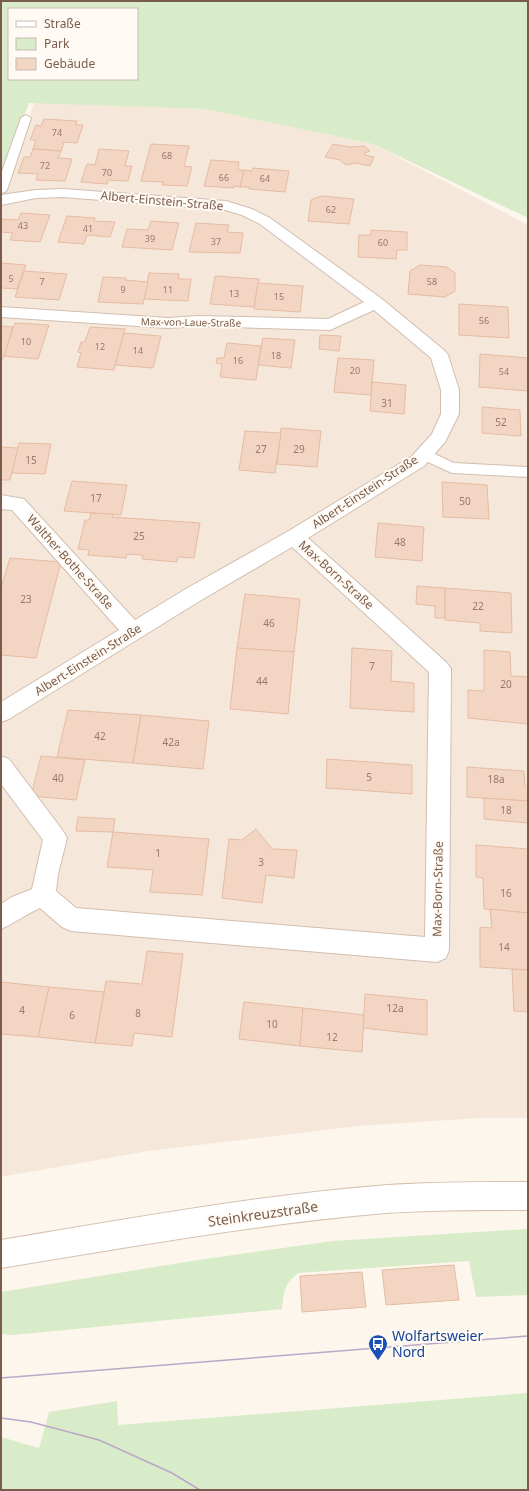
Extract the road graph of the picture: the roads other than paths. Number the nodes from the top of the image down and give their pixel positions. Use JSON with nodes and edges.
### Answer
{"nodes":[{"id":1,"x":26,"y":118,"type":"dead end"},
{"id":2,"x":1,"y":190,"type":"edge"},
{"id":3,"x":1,"y":200,"type":"edge"},
{"id":4,"x":376,"y":304,"type":"junction"},
{"id":5,"x":1,"y":312,"type":"edge"},
{"id":6,"x":424,"y":454,"type":"junction"},
{"id":7,"x":528,"y":472,"type":"edge"},
{"id":8,"x":1,"y":502,"type":"edge"},
{"id":9,"x":294,"y":537,"type":"junction"},
{"id":10,"x":134,"y":632,"type":"junction"},
{"id":11,"x":1,"y":713,"type":"edge"},
{"id":12,"x":1,"y":766,"type":"edge"},
{"id":13,"x":43,"y":896,"type":"junction"},
{"id":14,"x":1,"y":917,"type":"edge"},
{"id":15,"x":528,"y":1196,"type":"edge"},
{"id":16,"x":1,"y":1254,"type":"edge"}],
"edges":[{"from":1,"to":2,"type":"lane"},
{"from":3,"to":4,"type":"street","name":"Albert-Einstein-Straße"},
{"from":4,"to":5,"type":"street","name":"Max-von-Laue-Straße"},
{"from":4,"to":6,"type":"street","name":"Albert-Einstein-Straße"},
{"from":6,"to":7,"type":"lane"},
{"from":6,"to":9,"type":"street","name":"Albert-Einstein-Straße"},
{"from":8,"to":10,"type":"street","name":"Walther-Bothe-Straße"},
{"from":9,"to":10,"type":"street","name":"Albert-Einstein-Straße"},
{"from":9,"to":13,"type":"street","name":"Max-Born-Straße"},
{"from":10,"to":11,"type":"street","name":"Albert-Einstein-Straße"},
{"from":12,"to":13,"type":"street"},
{"from":13,"to":14,"type":"street"},
{"from":15,"to":16,"type":"street","name":"Steinkreuzstraße"}]}
